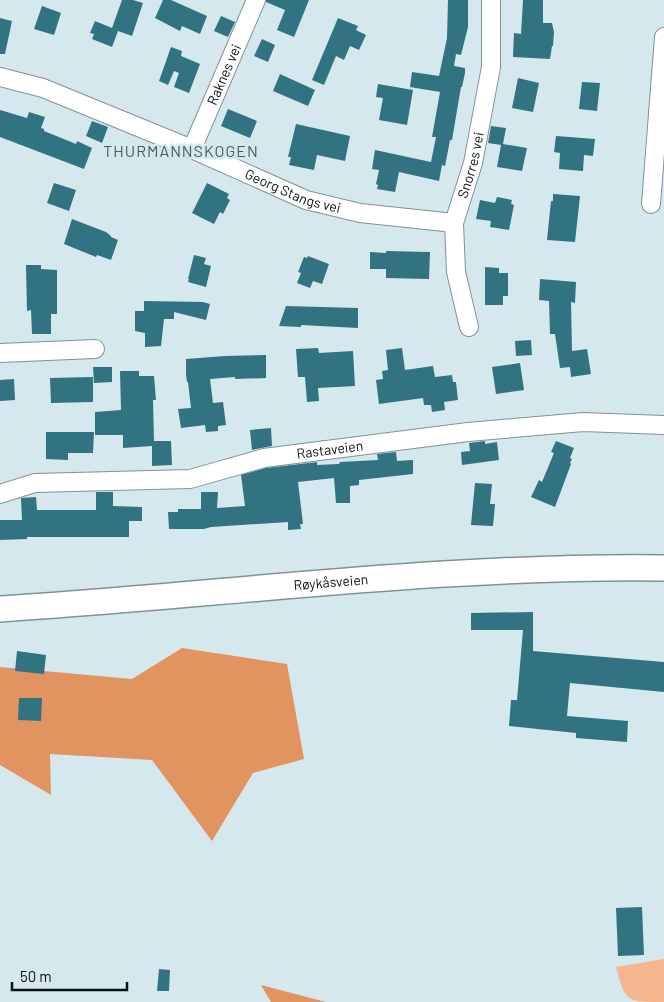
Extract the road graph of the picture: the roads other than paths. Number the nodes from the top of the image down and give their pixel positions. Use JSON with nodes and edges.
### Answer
{"nodes":[{"id":1,"x":256,"y":0,"type":"edge"},
{"id":2,"x":491,"y":0,"type":"edge"},
{"id":3,"x":664,"y":37,"type":"edge"},
{"id":4,"x":0,"y":77,"type":"edge"},
{"id":5,"x":192,"y":149,"type":"junction"},
{"id":6,"x":651,"y":204,"type":"dead end"},
{"id":7,"x":454,"y":223,"type":"junction"},
{"id":8,"x":469,"y":327,"type":"dead end"},
{"id":9,"x":95,"y":349,"type":"dead end"},
{"id":10,"x":0,"y":353,"type":"edge"},
{"id":11,"x":664,"y":425,"type":"edge"},
{"id":12,"x":0,"y":494,"type":"edge"},
{"id":13,"x":664,"y":568,"type":"edge"},
{"id":14,"x":0,"y":609,"type":"edge"}],
"edges":[{"from":1,"to":5,"type":"street","name":"Raknes vei"},
{"from":2,"to":7,"type":"street","name":"Snorres vei"},
{"from":3,"to":6,"type":"street"},
{"from":4,"to":5,"type":"street","name":"Georg Stangs vei"},
{"from":5,"to":7,"type":"street","name":"Georg Stangs vei"},
{"from":7,"to":8,"type":"street","name":"Snorres vei"},
{"from":9,"to":10,"type":"street"},
{"from":11,"to":12,"type":"street","name":"Rastaveien"},
{"from":13,"to":14,"type":"main road","name":"Røykåsveien"}]}
